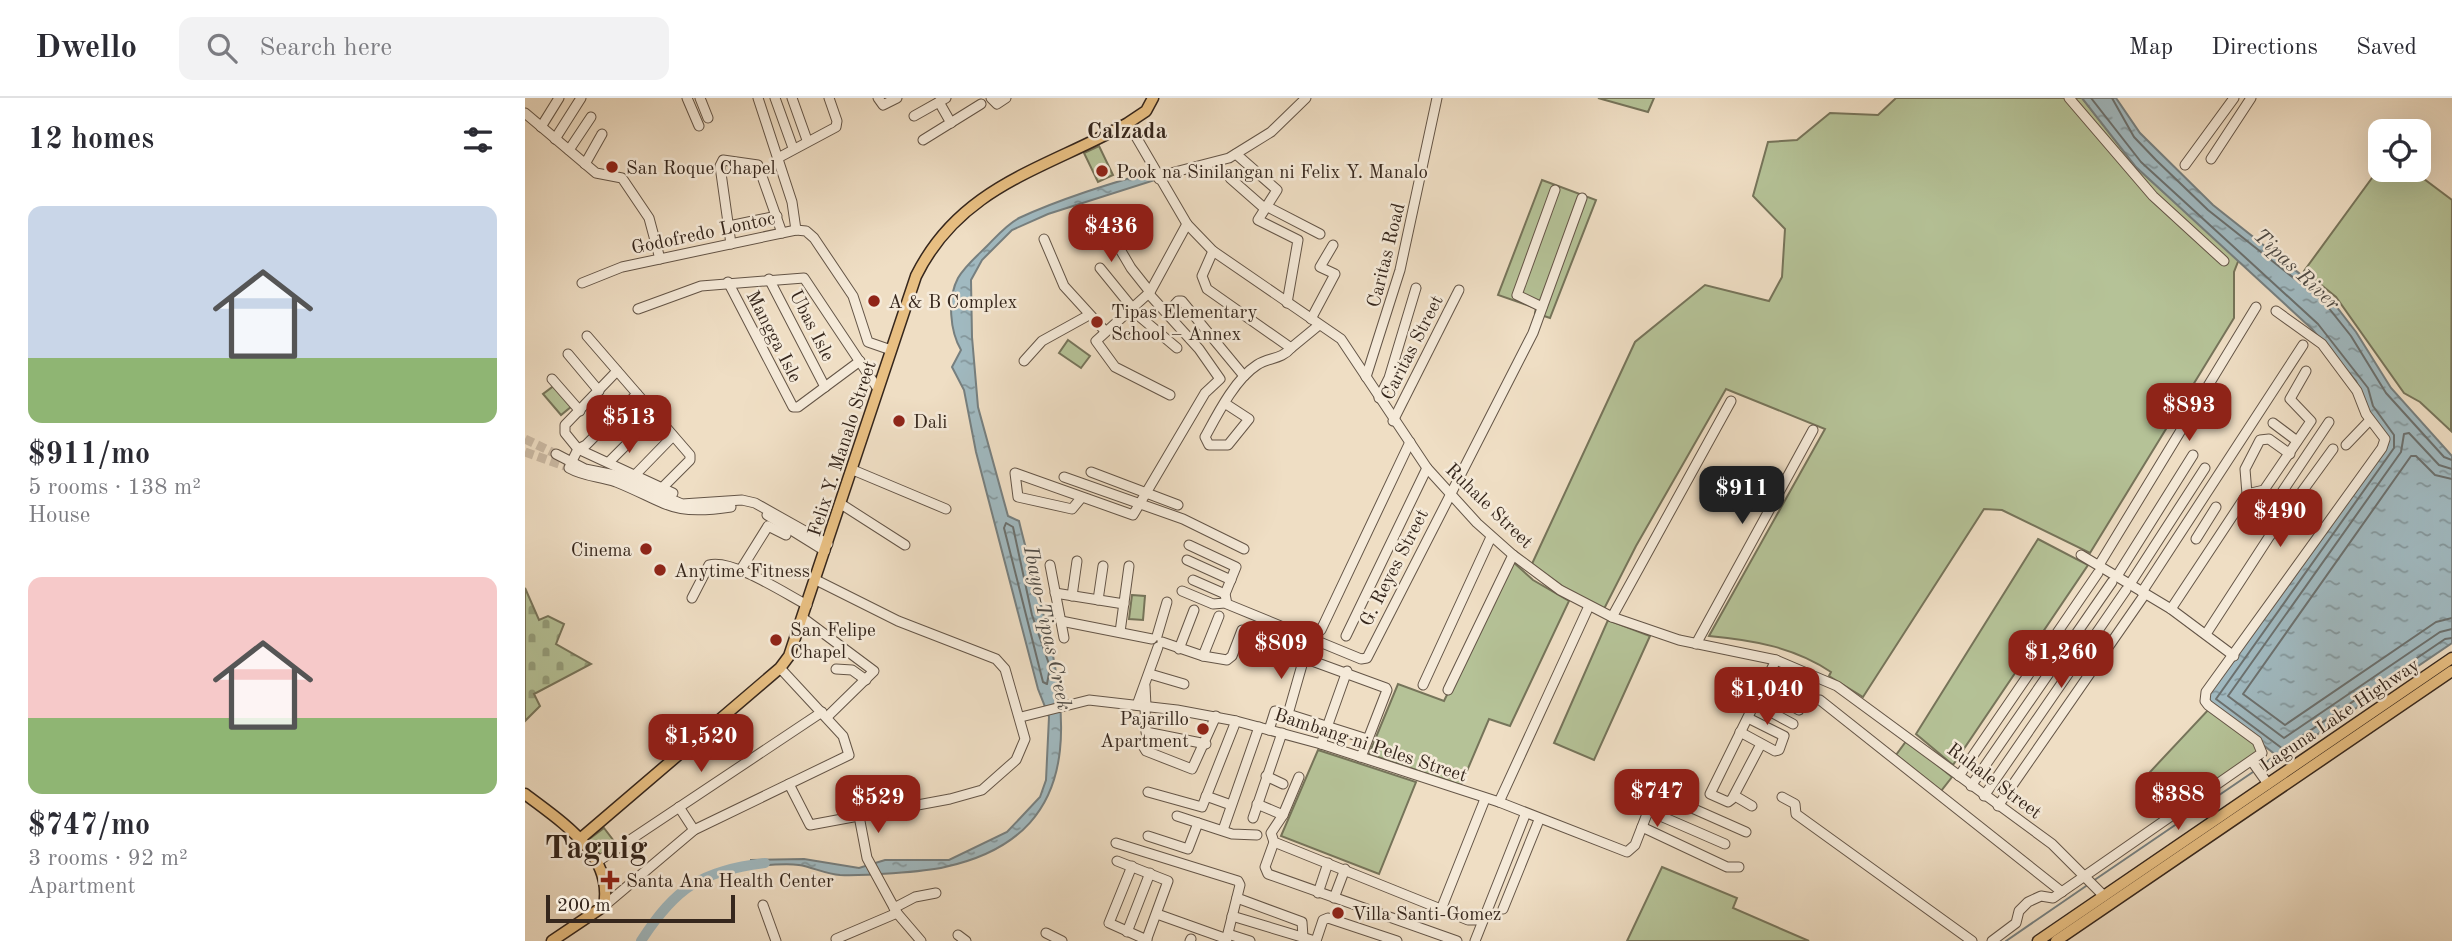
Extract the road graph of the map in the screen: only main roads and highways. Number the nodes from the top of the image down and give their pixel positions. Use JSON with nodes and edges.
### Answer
{"nodes":[{"id":1,"x":1153,"y":98,"type":"edge"},
{"id":2,"x":2452,"y":658,"type":"edge"},
{"id":3,"x":2452,"y":671,"type":"edge"},
{"id":4,"x":2373,"y":719,"type":"junction"},
{"id":5,"x":525,"y":794,"type":"edge"},
{"id":6,"x":580,"y":839,"type":"junction"},
{"id":7,"x":565,"y":938,"type":"edge"},
{"id":8,"x":552,"y":941,"type":"edge"},
{"id":9,"x":2038,"y":941,"type":"edge"},
{"id":10,"x":2056,"y":941,"type":"edge"}],
"edges":[{"from":1,"to":6,"type":"main road","name":"Felix Y. Manalo Street"},
{"from":2,"to":4,"type":"main road","name":"Laguna Lake Highway"},
{"from":3,"to":4,"type":"main road","name":"Laguna Lake Highway"},
{"from":4,"to":9,"type":"main road","name":"Laguna Lake Highway"},
{"from":4,"to":10,"type":"main road","name":"Laguna Lake Highway"},
{"from":5,"to":6,"type":"main road"},
{"from":6,"to":7,"type":"main road"},
{"from":7,"to":8,"type":"main road"}]}
